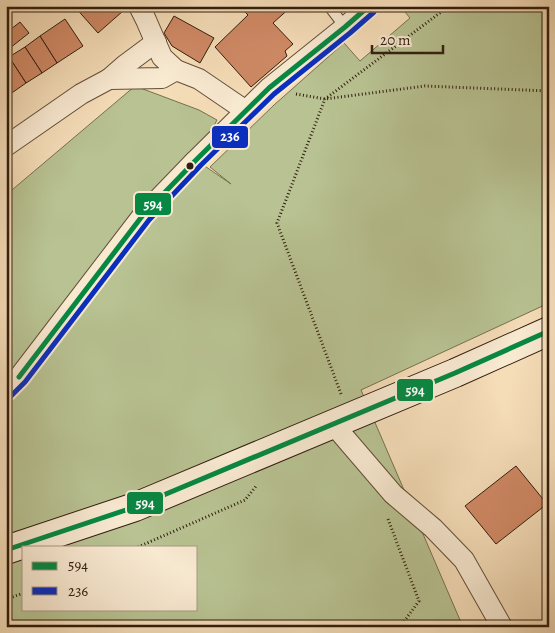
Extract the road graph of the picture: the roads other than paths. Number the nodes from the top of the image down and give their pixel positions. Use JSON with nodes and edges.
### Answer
{"nodes":[{"id":1,"x":139,"y":6,"type":"edge"},
{"id":2,"x":329,"y":6,"type":"edge"},
{"id":3,"x":368,"y":6,"type":"edge"},
{"id":4,"x":345,"y":27,"type":"junction"},
{"id":5,"x":156,"y":42,"type":"junction"},
{"id":6,"x":176,"y":70,"type":"junction"},
{"id":7,"x":109,"y":79,"type":"junction"},
{"id":8,"x":246,"y":111,"type":"junction"},
{"id":9,"x":6,"y":146,"type":"edge"},
{"id":10,"x":549,"y":331,"type":"edge"},
{"id":11,"x":10,"y":379,"type":"edge"},
{"id":12,"x":341,"y":421,"type":"junction"},
{"id":13,"x":6,"y":550,"type":"edge"},
{"id":14,"x":502,"y":627,"type":"edge"}],
"edges":[{"from":1,"to":5,"type":"street"},
{"from":2,"to":4,"type":"lane"},
{"from":3,"to":4,"type":"street"},
{"from":4,"to":8,"type":"street"},
{"from":5,"to":6,"type":"street"},
{"from":5,"to":7,"type":"street"},
{"from":6,"to":7,"type":"street"},
{"from":6,"to":8,"type":"street"},
{"from":7,"to":9,"type":"street"},
{"from":8,"to":11,"type":"street"},
{"from":10,"to":12,"type":"main road"},
{"from":12,"to":13,"type":"main road"},
{"from":12,"to":14,"type":"street"}]}
